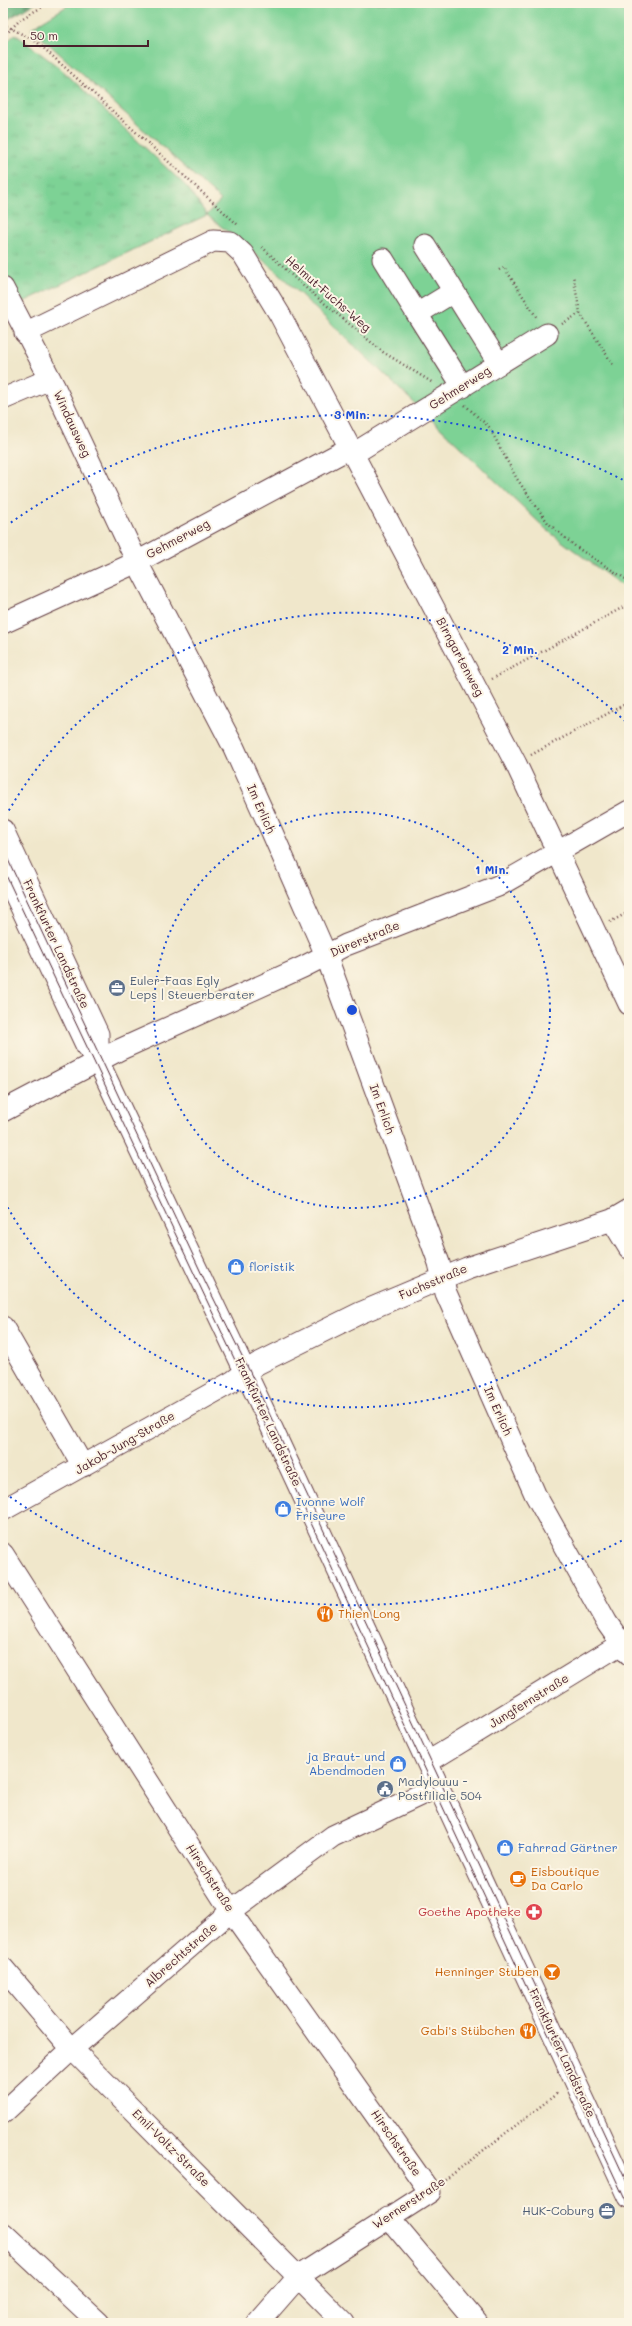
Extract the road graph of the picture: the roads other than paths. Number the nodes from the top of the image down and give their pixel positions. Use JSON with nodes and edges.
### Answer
{"nodes":[{"id":1,"x":425,"y":245,"type":"dead end"},
{"id":2,"x":383,"y":259,"type":"dead end"},
{"id":3,"x":3,"y":288,"type":"edge"},
{"id":4,"x":453,"y":292,"type":"junction"},
{"id":5,"x":417,"y":314,"type":"junction"},
{"id":6,"x":25,"y":333,"type":"junction"},
{"id":7,"x":547,"y":334,"type":"road end"},
{"id":8,"x":499,"y":364,"type":"junction"},
{"id":9,"x":50,"y":379,"type":"junction"},
{"id":10,"x":457,"y":390,"type":"junction"},
{"id":11,"x":3,"y":399,"type":"edge"},
{"id":12,"x":352,"y":451,"type":"junction"},
{"id":13,"x":137,"y":562,"type":"junction"},
{"id":14,"x":3,"y":623,"type":"edge"},
{"id":15,"x":629,"y":811,"type":"edge"},
{"id":16,"x":3,"y":830,"type":"edge"},
{"id":17,"x":556,"y":853,"type":"junction"},
{"id":18,"x":3,"y":869,"type":"edge"},
{"id":19,"x":326,"y":955,"type":"junction"},
{"id":20,"x":629,"y":1004,"type":"edge"},
{"id":21,"x":98,"y":1061,"type":"junction"},
{"id":22,"x":3,"y":1111,"type":"edge"},
{"id":23,"x":620,"y":1215,"type":"edge"},
{"id":24,"x":629,"y":1248,"type":"edge"},
{"id":25,"x":442,"y":1278,"type":"junction"},
{"id":26,"x":3,"y":1327,"type":"edge"},
{"id":27,"x":245,"y":1373,"type":"junction"},
{"id":28,"x":84,"y":1466,"type":"junction"},
{"id":29,"x":3,"y":1510,"type":"edge"},
{"id":30,"x":3,"y":1554,"type":"edge"},
{"id":31,"x":627,"y":1645,"type":"edge"},
{"id":32,"x":428,"y":1762,"type":"junction"},
{"id":33,"x":439,"y":1786,"type":"junction"},
{"id":34,"x":231,"y":1911,"type":"junction"},
{"id":35,"x":3,"y":1968,"type":"edge"},
{"id":36,"x":72,"y":2049,"type":"junction"},
{"id":37,"x":3,"y":2113,"type":"edge"},
{"id":38,"x":430,"y":2192,"type":"joint"},
{"id":39,"x":629,"y":2197,"type":"edge"},
{"id":40,"x":388,"y":2217,"type":"junction"},
{"id":41,"x":3,"y":2233,"type":"edge"},
{"id":42,"x":299,"y":2276,"type":"junction"},
{"id":43,"x":99,"y":2323,"type":"edge"},
{"id":44,"x":258,"y":2323,"type":"edge"},
{"id":45,"x":344,"y":2323,"type":"edge"},
{"id":46,"x":477,"y":2323,"type":"edge"}],
"edges":[{"from":1,"to":4,"type":"street"},
{"from":2,"to":5,"type":"street"},
{"from":3,"to":6,"type":"street","name":"Windausweg"},
{"from":4,"to":5,"type":"street"},
{"from":4,"to":8,"type":"street"},
{"from":5,"to":10,"type":"street"},
{"from":6,"to":9,"type":"street","name":"Windausweg"},
{"from":6,"to":12,"type":"street","name":"Birngartenweg"},
{"from":7,"to":8,"type":"street","name":"Gehmerweg"},
{"from":8,"to":10,"type":"street","name":"Gehmerweg"},
{"from":9,"to":11,"type":"street"},
{"from":9,"to":13,"type":"street","name":"Windausweg"},
{"from":10,"to":12,"type":"street","name":"Gehmerweg"},
{"from":12,"to":13,"type":"street","name":"Gehmerweg"},
{"from":12,"to":17,"type":"street","name":"Birngartenweg"},
{"from":13,"to":14,"type":"street","name":"Gehmerweg"},
{"from":13,"to":19,"type":"street","name":"Im Erlich"},
{"from":15,"to":17,"type":"street","name":"Dürerstraße"},
{"from":16,"to":21,"type":"street","name":"Frankfurter Landstraße"},
{"from":17,"to":19,"type":"street","name":"Dürerstraße"},
{"from":17,"to":20,"type":"street","name":"Birngartenweg"},
{"from":18,"to":21,"type":"street","name":"Frankfurter Landstraße"},
{"from":19,"to":21,"type":"street","name":"Dürerstraße"},
{"from":19,"to":25,"type":"street","name":"Im Erlich"},
{"from":21,"to":22,"type":"street","name":"Dürerstraße"},
{"from":21,"to":27,"type":"street","name":"Frankfurter Landstraße"},
{"from":23,"to":24,"type":"street"},
{"from":23,"to":25,"type":"street","name":"Fuchsstraße"},
{"from":25,"to":27,"type":"street","name":"Fuchsstraße"},
{"from":25,"to":31,"type":"street","name":"Im Erlich"},
{"from":26,"to":28,"type":"street"},
{"from":27,"to":28,"type":"street","name":"Jakob-Jung-Straße"},
{"from":27,"to":32,"type":"street","name":"Frankfurter Landstraße"},
{"from":28,"to":29,"type":"street","name":"Jakob-Jung-Straße"},
{"from":30,"to":34,"type":"street","name":"Hirschstraße"},
{"from":31,"to":32,"type":"street","name":"Jungfernstraße"},
{"from":32,"to":33,"type":"street","name":"Frankfurter Landstraße"},
{"from":33,"to":34,"type":"street","name":"Albrechtstraße"},
{"from":33,"to":39,"type":"street","name":"Frankfurter Landstraße"},
{"from":34,"to":36,"type":"street","name":"Albrechtstraße"},
{"from":34,"to":38,"type":"street","name":"Hirschstraße"},
{"from":35,"to":36,"type":"street","name":"Emil-Voltz-Straße"},
{"from":36,"to":37,"type":"street","name":"Albrechtstraße"},
{"from":36,"to":42,"type":"street","name":"Emil-Voltz-Straße"},
{"from":38,"to":40,"type":"street","name":"Wernerstraße"},
{"from":40,"to":42,"type":"street","name":"Wernerstraße"},
{"from":40,"to":46,"type":"street"},
{"from":41,"to":43,"type":"street"},
{"from":42,"to":44,"type":"street","name":"Wernerstraße"},
{"from":42,"to":45,"type":"street","name":"Emil-Voltz-Straße"}]}
